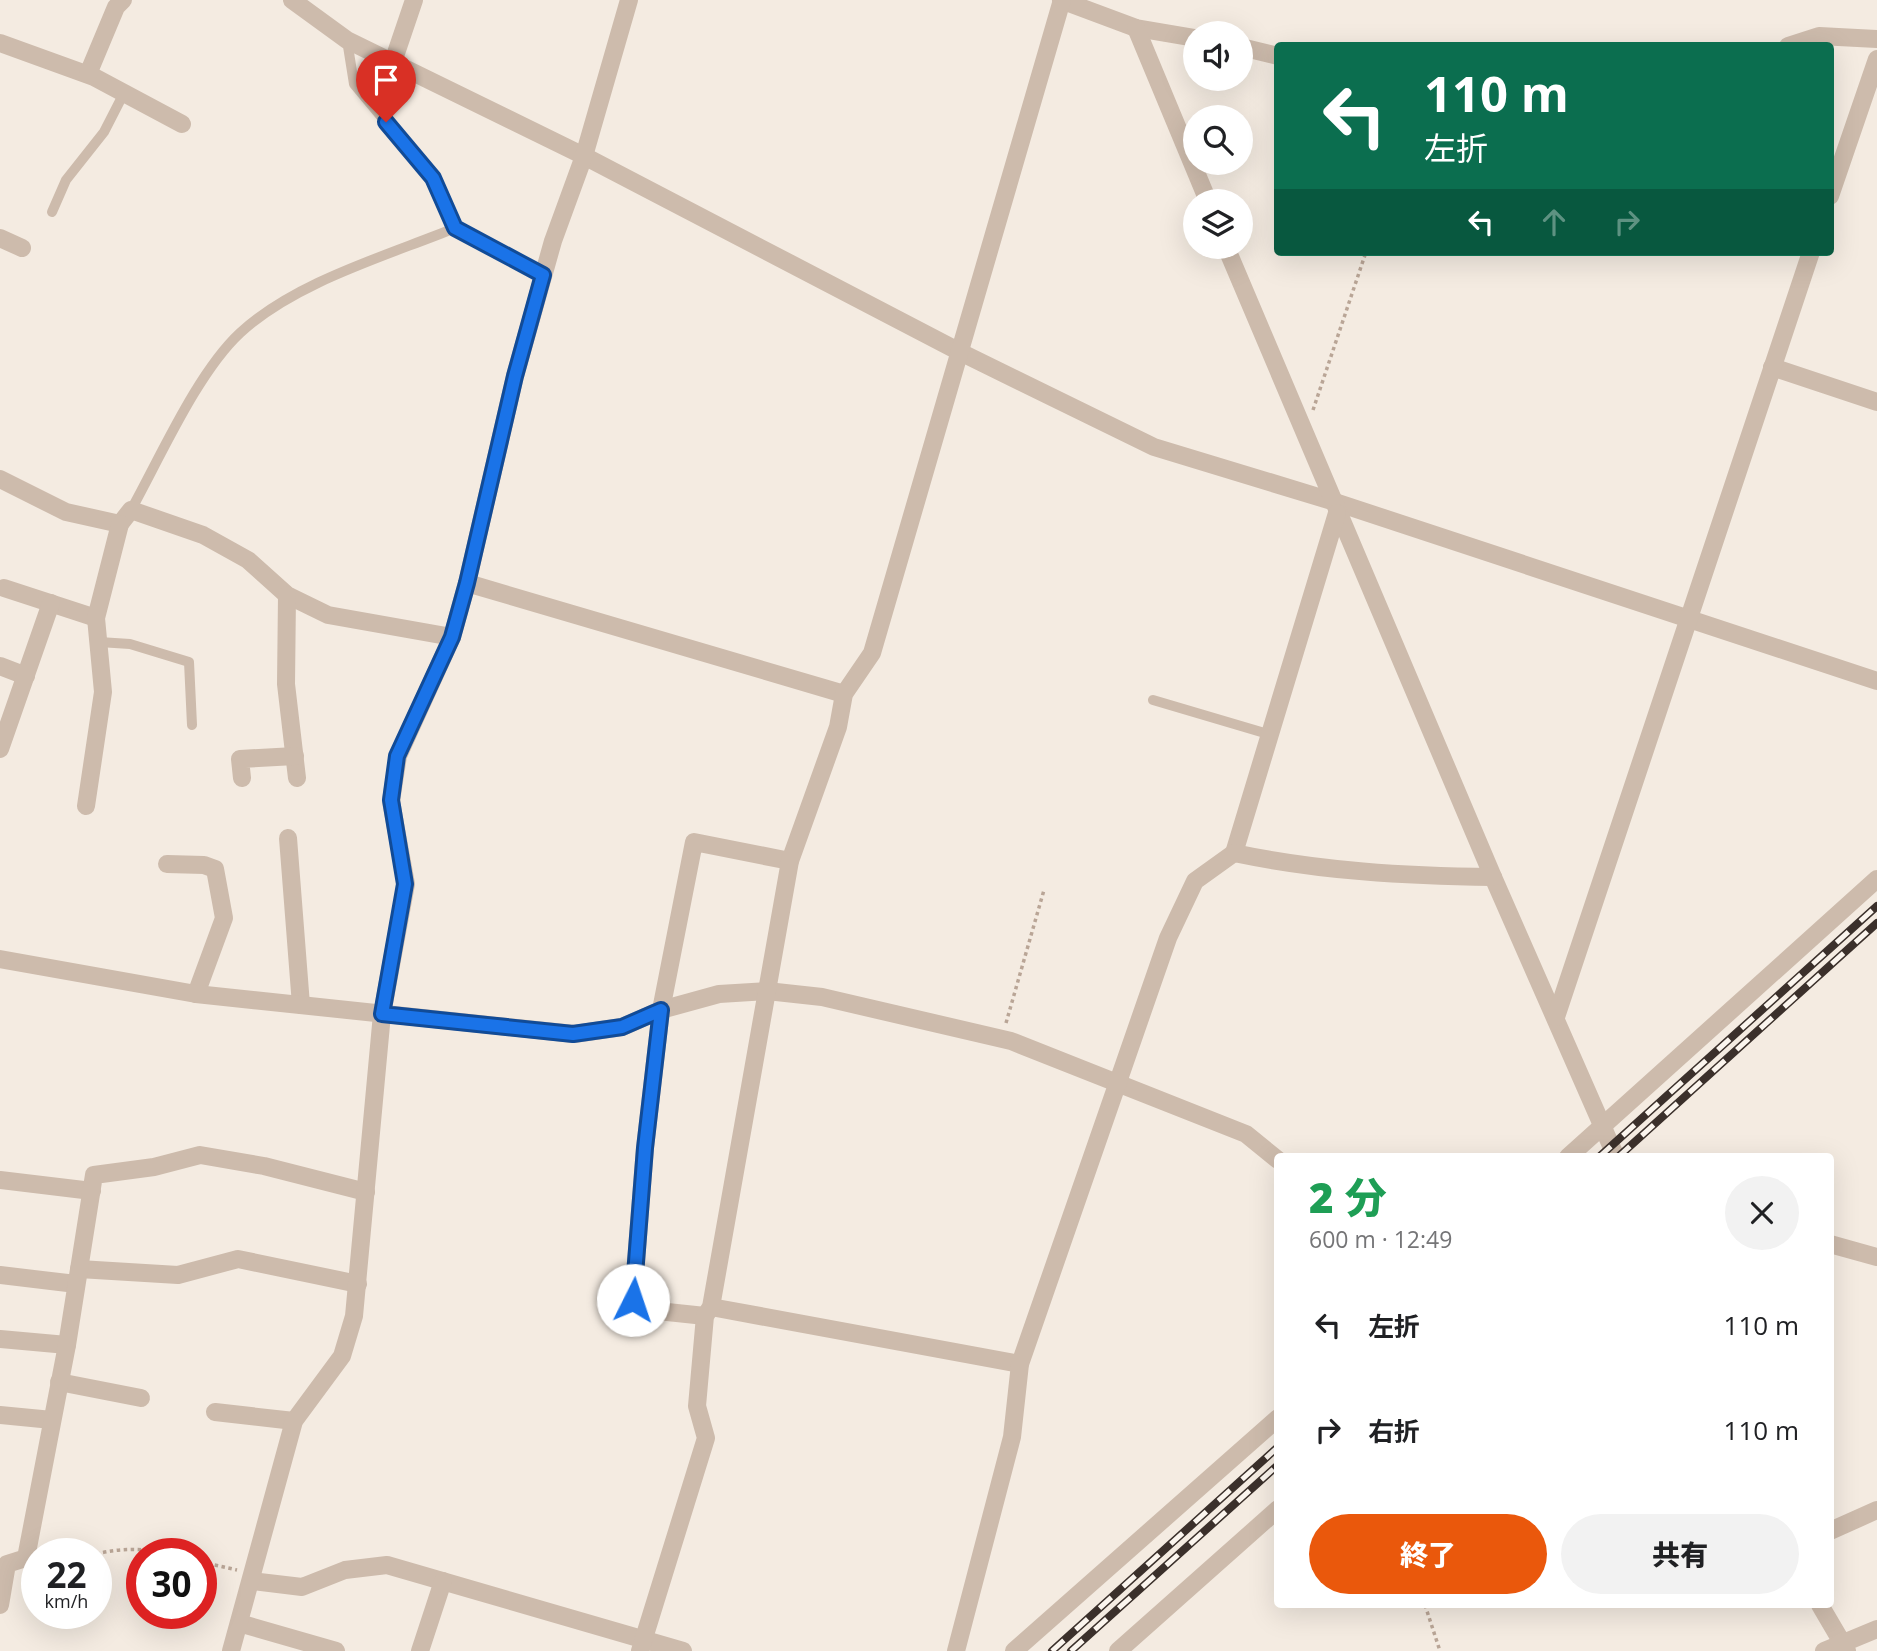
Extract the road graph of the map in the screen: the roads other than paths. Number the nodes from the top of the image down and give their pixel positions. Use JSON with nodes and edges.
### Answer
{"nodes":[{"id":1,"x":122,"y":0,"type":"edge"},
{"id":2,"x":292,"y":0,"type":"edge"},
{"id":3,"x":414,"y":0,"type":"edge"},
{"id":4,"x":629,"y":0,"type":"edge"},
{"id":5,"x":1061,"y":0,"type":"edge"},
{"id":6,"x":1136,"y":28,"type":"junction"},
{"id":7,"x":1183,"y":36,"type":"edge"},
{"id":8,"x":1877,"y":39,"type":"edge"},
{"id":9,"x":347,"y":40,"type":"junction"},
{"id":10,"x":1800,"y":42,"type":"edge"},
{"id":11,"x":0,"y":43,"type":"edge"},
{"id":12,"x":1253,"y":50,"type":"edge"},
{"id":13,"x":1274,"y":55,"type":"edge"},
{"id":14,"x":1877,"y":59,"type":"edge"},
{"id":15,"x":393,"y":62,"type":"junction"},
{"id":16,"x":88,"y":75,"type":"junction"},
{"id":17,"x":124,"y":93,"type":"junction"},
{"id":18,"x":182,"y":124,"type":"dead end"},
{"id":19,"x":584,"y":156,"type":"junction"},
{"id":20,"x":1834,"y":184,"type":"edge"},
{"id":21,"x":1203,"y":189,"type":"edge"},
{"id":22,"x":52,"y":212,"type":"dead end"},
{"id":23,"x":455,"y":228,"type":"junction"},
{"id":24,"x":0,"y":238,"type":"edge"},
{"id":25,"x":22,"y":248,"type":"dead end"},
{"id":26,"x":1810,"y":256,"type":"edge"},
{"id":27,"x":1231,"y":259,"type":"edge"},
{"id":28,"x":543,"y":275,"type":"junction"},
{"id":29,"x":960,"y":352,"type":"junction"},
{"id":30,"x":1772,"y":367,"type":"junction"},
{"id":31,"x":1877,"y":402,"type":"edge"},
{"id":32,"x":0,"y":479,"type":"edge"},
{"id":33,"x":1336,"y":508,"type":"junction"},
{"id":34,"x":126,"y":517,"type":"junction"},
{"id":35,"x":467,"y":583,"type":"junction"},
{"id":36,"x":4,"y":588,"type":"dead end"},
{"id":37,"x":286,"y":595,"type":"junction"},
{"id":38,"x":51,"y":603,"type":"junction"},
{"id":39,"x":96,"y":618,"type":"junction"},
{"id":40,"x":1690,"y":618,"type":"junction"},
{"id":41,"x":452,"y":637,"type":"junction"},
{"id":42,"x":99,"y":642,"type":"junction"},
{"id":43,"x":0,"y":666,"type":"edge"},
{"id":44,"x":26,"y":676,"type":"junction"},
{"id":45,"x":1877,"y":681,"type":"edge"},
{"id":46,"x":844,"y":694,"type":"junction"},
{"id":47,"x":1153,"y":700,"type":"dead end"},
{"id":48,"x":192,"y":725,"type":"dead end"},
{"id":49,"x":1268,"y":734,"type":"junction"},
{"id":50,"x":0,"y":749,"type":"edge"},
{"id":51,"x":295,"y":756,"type":"junction"},
{"id":52,"x":242,"y":778,"type":"dead end"},
{"id":53,"x":297,"y":778,"type":"dead end"},
{"id":54,"x":86,"y":806,"type":"dead end"},
{"id":55,"x":288,"y":838,"type":"dead end"},
{"id":56,"x":1234,"y":853,"type":"junction"},
{"id":57,"x":790,"y":861,"type":"junction"},
{"id":58,"x":167,"y":864,"type":"dead end"},
{"id":59,"x":1493,"y":877,"type":"junction"},
{"id":60,"x":1877,"y":879,"type":"edge"},
{"id":61,"x":0,"y":959,"type":"edge"},
{"id":62,"x":767,"y":991,"type":"junction"},
{"id":63,"x":196,"y":994,"type":"junction"},
{"id":64,"x":301,"y":1005,"type":"junction"},
{"id":65,"x":661,"y":1010,"type":"junction"},
{"id":66,"x":382,"y":1014,"type":"junction"},
{"id":67,"x":1556,"y":1017,"type":"junction"},
{"id":68,"x":1118,"y":1083,"type":"junction"},
{"id":69,"x":1601,"y":1127,"type":"junction"},
{"id":70,"x":1572,"y":1153,"type":"edge"},
{"id":71,"x":1614,"y":1153,"type":"edge"},
{"id":72,"x":1274,"y":1157,"type":"edge"},
{"id":73,"x":0,"y":1180,"type":"edge"},
{"id":74,"x":92,"y":1191,"type":"junction"},
{"id":75,"x":366,"y":1192,"type":"junction"},
{"id":76,"x":1834,"y":1245,"type":"edge"},
{"id":77,"x":1877,"y":1257,"type":"edge"},
{"id":78,"x":0,"y":1275,"type":"edge"},
{"id":79,"x":77,"y":1277,"type":"junction"},
{"id":80,"x":358,"y":1284,"type":"junction"},
{"id":81,"x":708,"y":1311,"type":"junction"},
{"id":82,"x":0,"y":1339,"type":"edge"},
{"id":83,"x":66,"y":1345,"type":"junction"},
{"id":84,"x":1020,"y":1364,"type":"junction"},
{"id":85,"x":60,"y":1382,"type":"junction"},
{"id":86,"x":141,"y":1398,"type":"dead end"},
{"id":87,"x":215,"y":1412,"type":"dead end"},
{"id":88,"x":0,"y":1415,"type":"edge"},
{"id":89,"x":52,"y":1420,"type":"junction"},
{"id":90,"x":294,"y":1421,"type":"junction"},
{"id":91,"x":1274,"y":1422,"type":"edge"},
{"id":92,"x":1877,"y":1510,"type":"edge"},
{"id":93,"x":1274,"y":1513,"type":"edge"},
{"id":94,"x":1834,"y":1529,"type":"edge"},
{"id":95,"x":3,"y":1563,"type":"edge"},
{"id":96,"x":253,"y":1578,"type":"junction"},
{"id":97,"x":443,"y":1581,"type":"junction"},
{"id":98,"x":0,"y":1605,"type":"edge"},
{"id":99,"x":1822,"y":1608,"type":"edge"},
{"id":100,"x":239,"y":1623,"type":"junction"},
{"id":101,"x":1877,"y":1629,"type":"edge"},
{"id":102,"x":642,"y":1645,"type":"edge"},
{"id":103,"x":1844,"y":1647,"type":"edge"},
{"id":104,"x":231,"y":1651,"type":"edge"},
{"id":105,"x":336,"y":1651,"type":"edge"},
{"id":106,"x":420,"y":1651,"type":"edge"},
{"id":107,"x":683,"y":1651,"type":"edge"},
{"id":108,"x":956,"y":1651,"type":"edge"},
{"id":109,"x":1014,"y":1651,"type":"edge"},
{"id":110,"x":1118,"y":1651,"type":"edge"},
{"id":111,"x":1824,"y":1651,"type":"edge"}],
"edges":[{"from":1,"to":16,"type":"street"},
{"from":2,"to":9,"type":"street"},
{"from":3,"to":15,"type":"street"},
{"from":4,"to":19,"type":"street"},
{"from":5,"to":6,"type":"street"},
{"from":5,"to":29,"type":"street"},
{"from":6,"to":7,"type":"street"},
{"from":6,"to":21,"type":"street"},
{"from":8,"to":10,"type":"street"},
{"from":9,"to":15,"type":"street"},
{"from":9,"to":23,"type":"lane"},
{"from":11,"to":16,"type":"street"},
{"from":12,"to":13,"type":"street"},
{"from":14,"to":20,"type":"street"},
{"from":15,"to":19,"type":"street"},
{"from":16,"to":17,"type":"street"},
{"from":17,"to":18,"type":"street"},
{"from":17,"to":22,"type":"lane"},
{"from":19,"to":28,"type":"street"},
{"from":19,"to":29,"type":"street"},
{"from":23,"to":28,"type":"lane"},
{"from":23,"to":34,"type":"lane"},
{"from":24,"to":25,"type":"street"},
{"from":26,"to":30,"type":"street"},
{"from":27,"to":33,"type":"street"},
{"from":28,"to":35,"type":"street"},
{"from":29,"to":33,"type":"street"},
{"from":29,"to":46,"type":"street"},
{"from":30,"to":31,"type":"street"},
{"from":30,"to":40,"type":"street"},
{"from":32,"to":34,"type":"street"},
{"from":33,"to":40,"type":"street"},
{"from":33,"to":49,"type":"street"},
{"from":33,"to":59,"type":"street"},
{"from":34,"to":37,"type":"street"},
{"from":34,"to":39,"type":"street"},
{"from":35,"to":41,"type":"street"},
{"from":35,"to":46,"type":"street"},
{"from":36,"to":38,"type":"street"},
{"from":37,"to":41,"type":"street"},
{"from":37,"to":51,"type":"street"},
{"from":38,"to":39,"type":"street"},
{"from":38,"to":44,"type":"street"},
{"from":39,"to":42,"type":"street"},
{"from":40,"to":45,"type":"street"},
{"from":40,"to":67,"type":"street"},
{"from":41,"to":66,"type":"street"},
{"from":42,"to":48,"type":"lane"},
{"from":42,"to":54,"type":"street"},
{"from":43,"to":44,"type":"street"},
{"from":44,"to":50,"type":"street"},
{"from":46,"to":57,"type":"street"},
{"from":47,"to":49,"type":"lane"},
{"from":49,"to":56,"type":"street"},
{"from":51,"to":52,"type":"street"},
{"from":51,"to":53,"type":"street"},
{"from":55,"to":64,"type":"street"},
{"from":56,"to":59,"type":"street"},
{"from":56,"to":68,"type":"street"},
{"from":57,"to":62,"type":"street"},
{"from":57,"to":65,"type":"street"},
{"from":58,"to":63,"type":"street"},
{"from":59,"to":67,"type":"street"},
{"from":60,"to":69,"type":"street"},
{"from":61,"to":63,"type":"street"},
{"from":62,"to":65,"type":"street"},
{"from":62,"to":68,"type":"street"},
{"from":62,"to":81,"type":"street"},
{"from":63,"to":64,"type":"street"},
{"from":64,"to":66,"type":"street"},
{"from":65,"to":66,"type":"street"},
{"from":65,"to":81,"type":"street"},
{"from":66,"to":75,"type":"street"},
{"from":67,"to":69,"type":"street"},
{"from":68,"to":72,"type":"street"},
{"from":68,"to":84,"type":"street"},
{"from":69,"to":70,"type":"street"},
{"from":69,"to":71,"type":"street"},
{"from":73,"to":74,"type":"street"},
{"from":74,"to":75,"type":"street"},
{"from":74,"to":79,"type":"street"},
{"from":75,"to":80,"type":"street"},
{"from":76,"to":77,"type":"street"},
{"from":78,"to":79,"type":"street"},
{"from":79,"to":80,"type":"street"},
{"from":79,"to":83,"type":"street"},
{"from":80,"to":90,"type":"street"},
{"from":81,"to":84,"type":"street"},
{"from":81,"to":102,"type":"street"},
{"from":82,"to":83,"type":"street"},
{"from":83,"to":85,"type":"street"},
{"from":84,"to":108,"type":"street"},
{"from":85,"to":86,"type":"street"},
{"from":85,"to":89,"type":"street"},
{"from":87,"to":90,"type":"street"},
{"from":88,"to":89,"type":"street"},
{"from":89,"to":95,"type":"street"},
{"from":90,"to":96,"type":"street"},
{"from":91,"to":109,"type":"street"},
{"from":92,"to":94,"type":"street"},
{"from":93,"to":110,"type":"street"},
{"from":95,"to":98,"type":"street"},
{"from":96,"to":97,"type":"street"},
{"from":96,"to":100,"type":"street"},
{"from":97,"to":102,"type":"street"},
{"from":97,"to":106,"type":"street"},
{"from":99,"to":103,"type":"street"},
{"from":100,"to":104,"type":"street"},
{"from":100,"to":105,"type":"street"},
{"from":101,"to":103,"type":"street"},
{"from":102,"to":107,"type":"street"},
{"from":103,"to":111,"type":"street"}]}
